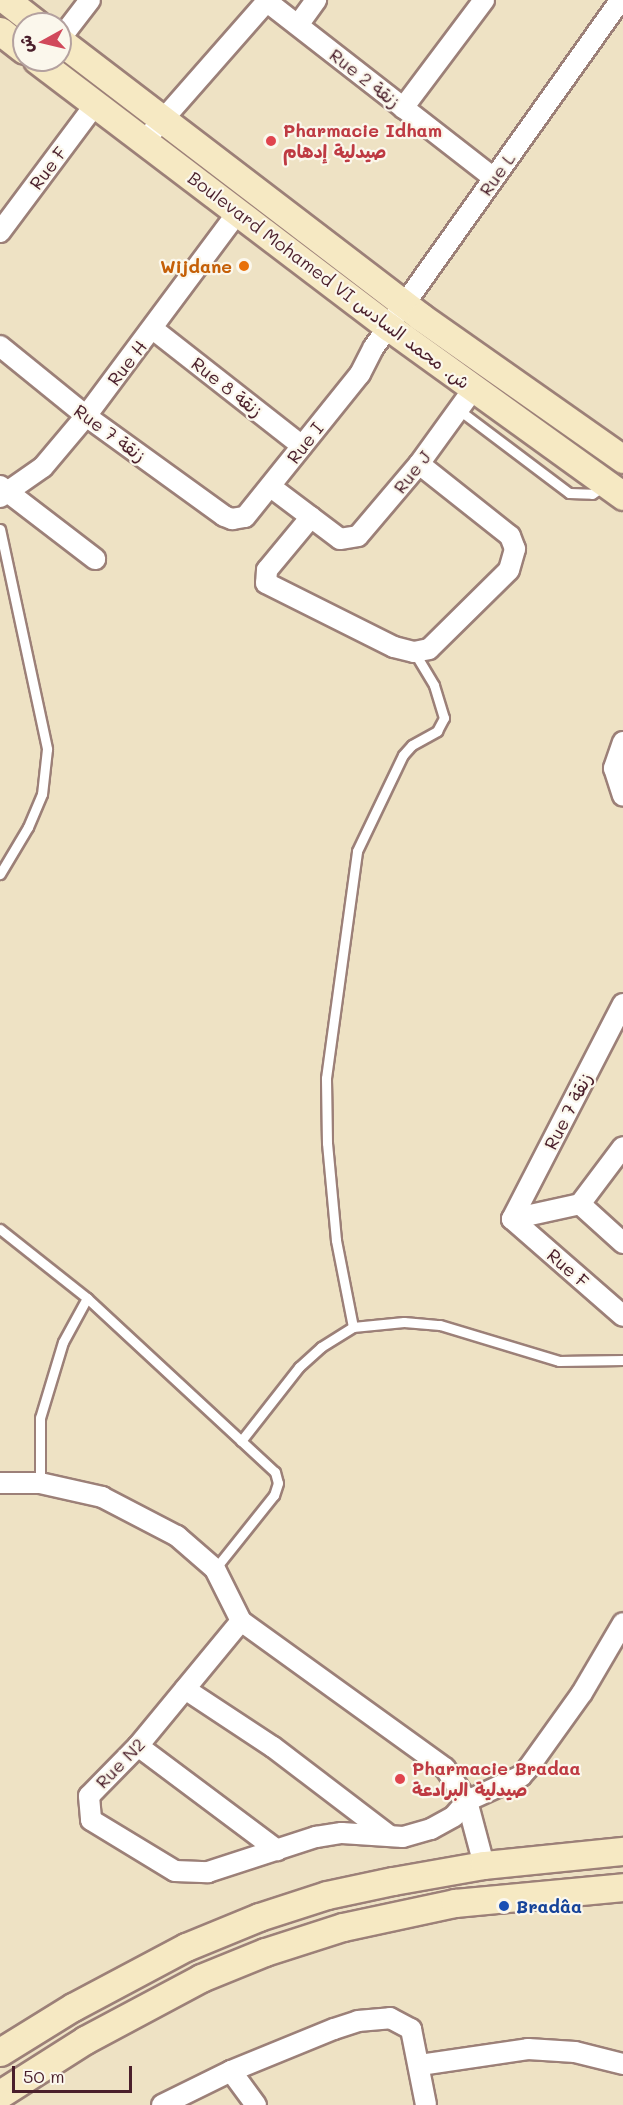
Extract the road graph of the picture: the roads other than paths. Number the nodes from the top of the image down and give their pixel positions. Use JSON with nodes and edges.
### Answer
{"nodes":[{"id":1,"x":6,"y":0,"type":"edge"},
{"id":2,"x":90,"y":0,"type":"edge"},
{"id":3,"x":316,"y":0,"type":"edge"},
{"id":4,"x":484,"y":0,"type":"edge"},
{"id":5,"x":621,"y":0,"type":"edge"},
{"id":6,"x":266,"y":1,"type":"edge"},
{"id":7,"x":22,"y":12,"type":"edge"},
{"id":8,"x":72,"y":24,"type":"edge"},
{"id":9,"x":298,"y":25,"type":"junction"},
{"id":10,"x":72,"y":49,"type":"edge"},
{"id":11,"x":55,"y":72,"type":"edge"},
{"id":12,"x":96,"y":103,"type":"junction"},
{"id":13,"x":403,"y":108,"type":"junction"},
{"id":14,"x":164,"y":120,"type":"junction"},
{"id":15,"x":145,"y":140,"type":"junction"},
{"id":16,"x":494,"y":178,"type":"junction"},
{"id":17,"x":6,"y":211,"type":"edge"},
{"id":18,"x":238,"y":212,"type":"junction"},
{"id":19,"x":0,"y":231,"type":"edge"},
{"id":20,"x":405,"y":303,"type":"junction"},
{"id":21,"x":153,"y":329,"type":"junction"},
{"id":22,"x":381,"y":337,"type":"junction"},
{"id":23,"x":0,"y":346,"type":"edge"},
{"id":24,"x":467,"y":399,"type":"junction"},
{"id":25,"x":86,"y":416,"type":"junction"},
{"id":26,"x":302,"y":446,"type":"junction"},
{"id":27,"x":623,"y":459,"type":"edge"},
{"id":28,"x":419,"y":464,"type":"junction"},
{"id":29,"x":271,"y":487,"type":"junction"},
{"id":30,"x":615,"y":489,"type":"edge"},
{"id":31,"x":3,"y":492,"type":"edge"},
{"id":32,"x":224,"y":516,"type":"joint"},
{"id":33,"x":311,"y":517,"type":"junction"},
{"id":34,"x":0,"y":529,"type":"edge"},
{"id":35,"x":95,"y":559,"type":"dead end"},
{"id":36,"x":414,"y":652,"type":"junction"},
{"id":37,"x":623,"y":742,"type":"edge"},
{"id":38,"x":622,"y":795,"type":"edge"},
{"id":39,"x":0,"y":874,"type":"edge"},
{"id":40,"x":623,"y":1004,"type":"edge"},
{"id":41,"x":623,"y":1147,"type":"edge"},
{"id":42,"x":615,"y":1174,"type":"edge"},
{"id":43,"x":580,"y":1204,"type":"junction"},
{"id":44,"x":512,"y":1219,"type":"junction"},
{"id":45,"x":0,"y":1229,"type":"edge"},
{"id":46,"x":623,"y":1243,"type":"edge"},
{"id":47,"x":87,"y":1298,"type":"junction"},
{"id":48,"x":623,"y":1316,"type":"edge"},
{"id":49,"x":353,"y":1327,"type":"junction"},
{"id":50,"x":623,"y":1360,"type":"edge"},
{"id":51,"x":241,"y":1440,"type":"junction"},
{"id":52,"x":0,"y":1483,"type":"edge"},
{"id":53,"x":40,"y":1483,"type":"junction"},
{"id":54,"x":215,"y":1569,"type":"junction"},
{"id":55,"x":241,"y":1621,"type":"junction"},
{"id":56,"x":623,"y":1623,"type":"edge"},
{"id":57,"x":185,"y":1689,"type":"junction"},
{"id":58,"x":138,"y":1746,"type":"junction"},
{"id":59,"x":467,"y":1801,"type":"junction"},
{"id":60,"x":390,"y":1836,"type":"junction"},
{"id":61,"x":277,"y":1850,"type":"junction"},
{"id":62,"x":623,"y":1851,"type":"edge"},
{"id":63,"x":484,"y":1865,"type":"junction"},
{"id":64,"x":623,"y":1887,"type":"edge"},
{"id":65,"x":0,"y":2052,"type":"edge"},
{"id":66,"x":623,"y":2064,"type":"edge"},
{"id":67,"x":420,"y":2065,"type":"junction"},
{"id":68,"x":231,"y":2071,"type":"junction"},
{"id":69,"x":0,"y":2094,"type":"edge"},
{"id":70,"x":162,"y":2105,"type":"edge"},
{"id":71,"x":256,"y":2105,"type":"edge"},
{"id":72,"x":426,"y":2105,"type":"edge"}],
"edges":[{"from":1,"to":7,"type":"main road"},
{"from":2,"to":8,"type":"street"},
{"from":3,"to":9,"type":"street"},
{"from":4,"to":13,"type":"street"},
{"from":5,"to":16,"type":"street","name":"Rue L"},
{"from":6,"to":9,"type":"street","name":"Rue 2 زنقة"},
{"from":6,"to":14,"type":"street"},
{"from":9,"to":13,"type":"street","name":"Rue 2 زنقة"},
{"from":10,"to":14,"type":"main road","name":"Boulevard Mohamed VI ش. محمد السادس"},
{"from":11,"to":12,"type":"main road","name":"Boulevard Mohamed VI ش. محمد السادس"},
{"from":12,"to":15,"type":"main road","name":"Boulevard Mohamed VI ش. محمد السادس"},
{"from":12,"to":17,"type":"street","name":"Rue F"},
{"from":13,"to":16,"type":"street","name":"Rue 2 زنقة"},
{"from":14,"to":15,"type":"street"},
{"from":14,"to":20,"type":"main road","name":"Boulevard Mohamed VI ش. محمد السادس"},
{"from":15,"to":18,"type":"main road","name":"Boulevard Mohamed VI ش. محمد السادس"},
{"from":16,"to":20,"type":"street","name":"Rue L"},
{"from":17,"to":19,"type":"street","name":"Rue F"},
{"from":18,"to":21,"type":"street","name":"Rue H"},
{"from":18,"to":22,"type":"main road","name":"Boulevard Mohamed VI ش. محمد السادس"},
{"from":20,"to":22,"type":"street","name":"Rue L"},
{"from":20,"to":27,"type":"main road","name":"Boulevard Mohamed VI ش. محمد السادس"},
{"from":21,"to":25,"type":"street","name":"Rue H"},
{"from":21,"to":26,"type":"street","name":"Rue 8 زنقة"},
{"from":22,"to":24,"type":"main road","name":"Boulevard Mohamed VI ش. محمد السادس"},
{"from":22,"to":26,"type":"street","name":"Rue I"},
{"from":23,"to":25,"type":"street","name":"Rue 7 زنقة"},
{"from":24,"to":28,"type":"street","name":"Rue J"},
{"from":24,"to":30,"type":"main road","name":"Boulevard Mohamed VI ش. محمد السادس"},
{"from":25,"to":31,"type":"street","name":"Rue H"},
{"from":25,"to":32,"type":"street","name":"Rue 7 زنقة"},
{"from":26,"to":29,"type":"street","name":"Rue I"},
{"from":28,"to":33,"type":"street","name":"Rue J"},
{"from":28,"to":36,"type":"street"},
{"from":29,"to":32,"type":"street","name":"Rue I"},
{"from":29,"to":33,"type":"street"},
{"from":31,"to":35,"type":"street"},
{"from":33,"to":36,"type":"street"},
{"from":34,"to":39,"type":"lane"},
{"from":36,"to":49,"type":"lane"},
{"from":37,"to":38,"type":"street"},
{"from":40,"to":44,"type":"street","name":"Rue 7 زنقة"},
{"from":41,"to":42,"type":"street"},
{"from":42,"to":43,"type":"street"},
{"from":43,"to":44,"type":"street"},
{"from":43,"to":46,"type":"street"},
{"from":44,"to":48,"type":"street","name":"Rue F"},
{"from":45,"to":47,"type":"lane"},
{"from":47,"to":51,"type":"lane"},
{"from":47,"to":53,"type":"lane"},
{"from":49,"to":50,"type":"lane"},
{"from":49,"to":51,"type":"lane"},
{"from":51,"to":54,"type":"lane"},
{"from":52,"to":53,"type":"street"},
{"from":53,"to":54,"type":"street"},
{"from":54,"to":55,"type":"street"},
{"from":55,"to":57,"type":"street","name":"Rue N2"},
{"from":55,"to":59,"type":"street"},
{"from":56,"to":59,"type":"street","name":"Rue N2"},
{"from":57,"to":58,"type":"street","name":"Rue N2"},
{"from":57,"to":60,"type":"street"},
{"from":58,"to":61,"type":"street"},
{"from":58,"to":61,"type":"street","name":"Rue N2"},
{"from":59,"to":60,"type":"street","name":"Rue N2"},
{"from":59,"to":63,"type":"street"},
{"from":60,"to":61,"type":"street","name":"Rue N2"},
{"from":62,"to":63,"type":"main road"},
{"from":63,"to":65,"type":"main road"},
{"from":64,"to":69,"type":"main road"},
{"from":66,"to":67,"type":"street"},
{"from":67,"to":68,"type":"street"},
{"from":67,"to":72,"type":"street"},
{"from":68,"to":70,"type":"street"},
{"from":68,"to":71,"type":"street"}]}
